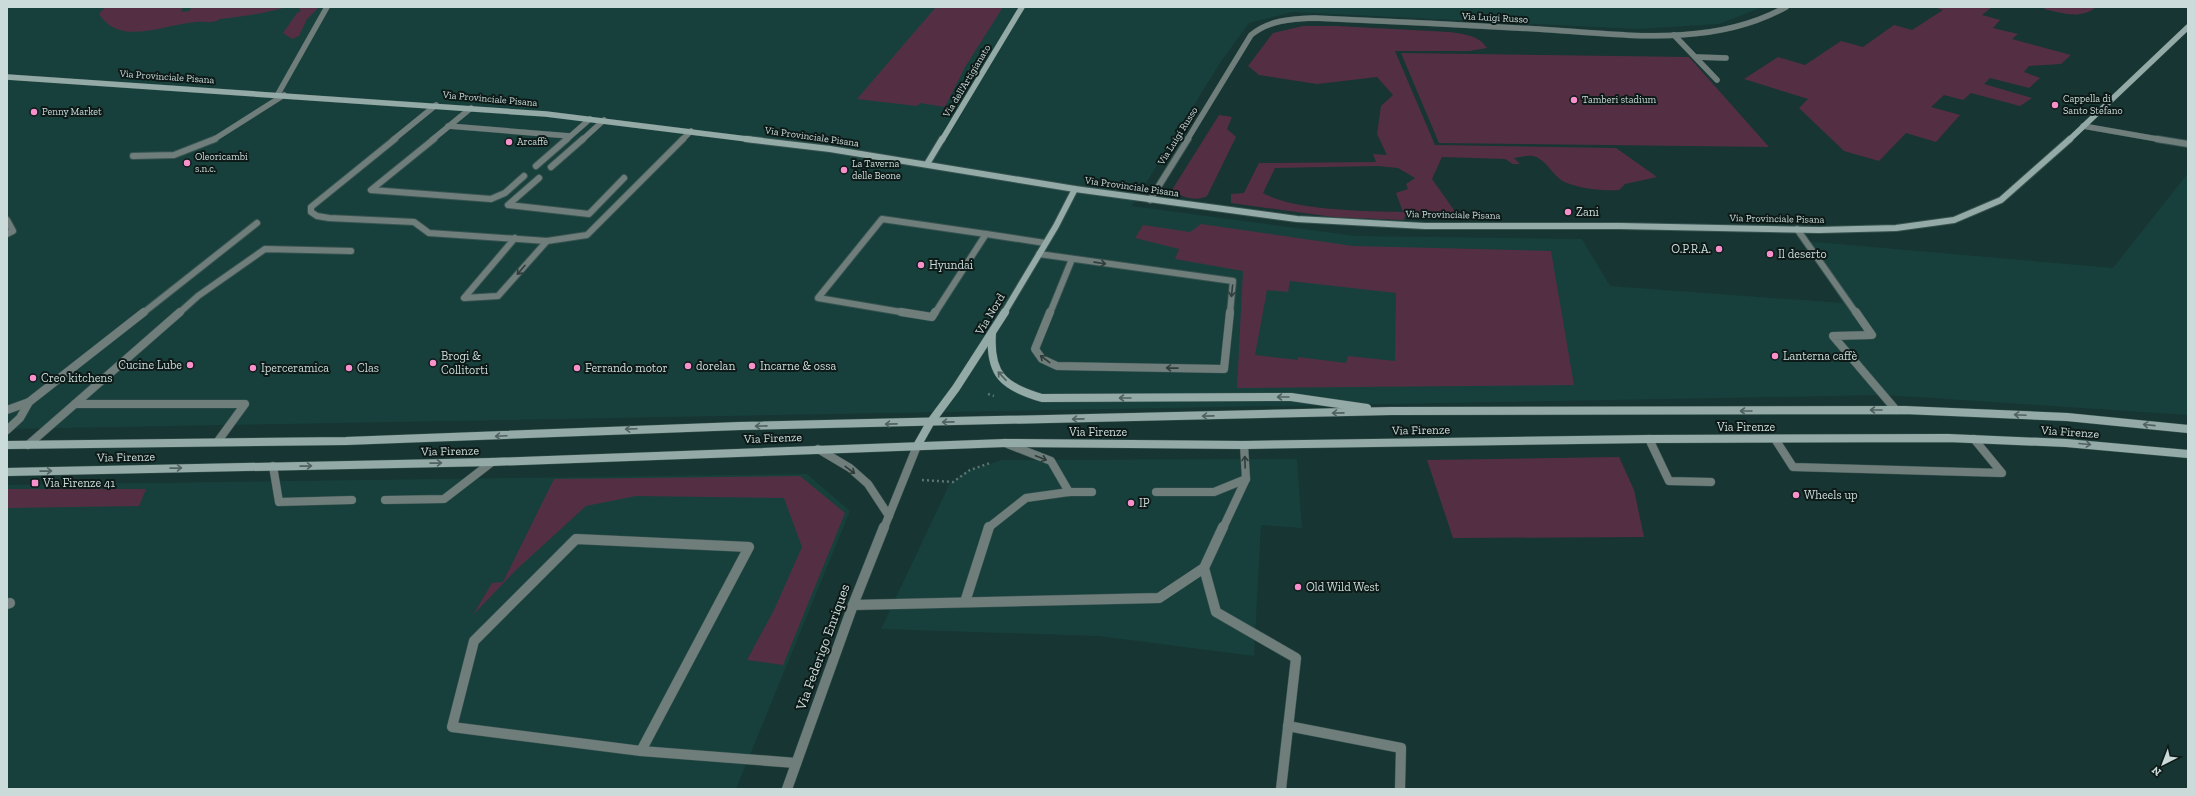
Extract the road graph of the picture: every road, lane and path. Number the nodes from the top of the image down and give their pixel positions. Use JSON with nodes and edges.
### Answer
{"nodes":[{"id":1,"x":327,"y":7,"type":"edge"},
{"id":2,"x":1022,"y":7,"type":"edge"},
{"id":3,"x":1786,"y":7,"type":"edge"},
{"id":4,"x":2188,"y":27,"type":"edge"},
{"id":5,"x":1674,"y":35,"type":"junction"},
{"id":6,"x":1696,"y":57,"type":"junction"},
{"id":7,"x":1726,"y":58,"type":"dead end"},
{"id":8,"x":7,"y":77,"type":"edge"},
{"id":9,"x":1717,"y":80,"type":"dead end"},
{"id":10,"x":281,"y":95,"type":"junction"},
{"id":11,"x":436,"y":105,"type":"junction"},
{"id":12,"x":471,"y":108,"type":"junction"},
{"id":13,"x":590,"y":119,"type":"junction"},
{"id":14,"x":604,"y":120,"type":"junction"},
{"id":15,"x":448,"y":126,"type":"junction"},
{"id":16,"x":2083,"y":126,"type":"junction"},
{"id":17,"x":691,"y":131,"type":"junction"},
{"id":18,"x":570,"y":136,"type":"junction"},
{"id":19,"x":2188,"y":144,"type":"edge"},
{"id":20,"x":133,"y":156,"type":"dead end"},
{"id":21,"x":927,"y":164,"type":"junction"},
{"id":22,"x":536,"y":166,"type":"dead end"},
{"id":23,"x":551,"y":167,"type":"dead end"},
{"id":24,"x":524,"y":176,"type":"dead end"},
{"id":25,"x":539,"y":178,"type":"dead end"},
{"id":26,"x":624,"y":178,"type":"dead end"},
{"id":27,"x":1075,"y":190,"type":"junction"},
{"id":28,"x":1150,"y":200,"type":"junction"},
{"id":29,"x":7,"y":220,"type":"edge"},
{"id":30,"x":257,"y":223,"type":"dead end"},
{"id":31,"x":1797,"y":229,"type":"junction"},
{"id":32,"x":7,"y":234,"type":"edge"},
{"id":33,"x":986,"y":234,"type":"junction"},
{"id":34,"x":515,"y":238,"type":"junction"},
{"id":35,"x":547,"y":241,"type":"junction"},
{"id":36,"x":1045,"y":243,"type":"junction"},
{"id":37,"x":351,"y":250,"type":"dead end"},
{"id":38,"x":1039,"y":254,"type":"junction"},
{"id":39,"x":1072,"y":259,"type":"junction"},
{"id":40,"x":992,"y":333,"type":"junction"},
{"id":41,"x":29,"y":402,"type":"junction"},
{"id":42,"x":75,"y":404,"type":"junction"},
{"id":43,"x":7,"y":410,"type":"edge"},
{"id":44,"x":1896,"y":410,"type":"junction"},
{"id":45,"x":1391,"y":411,"type":"junction"},
{"id":46,"x":930,"y":423,"type":"junction"},
{"id":47,"x":2188,"y":429,"type":"edge"},
{"id":48,"x":7,"y":430,"type":"edge"},
{"id":49,"x":1649,"y":439,"type":"junction"},
{"id":50,"x":1775,"y":439,"type":"junction"},
{"id":51,"x":1974,"y":439,"type":"junction"},
{"id":52,"x":218,"y":441,"type":"junction"},
{"id":53,"x":1005,"y":443,"type":"junction"},
{"id":54,"x":7,"y":445,"type":"edge"},
{"id":55,"x":28,"y":445,"type":"junction"},
{"id":56,"x":1244,"y":445,"type":"junction"},
{"id":57,"x":917,"y":446,"type":"junction"},
{"id":58,"x":818,"y":449,"type":"junction"},
{"id":59,"x":2188,"y":454,"type":"edge"},
{"id":60,"x":492,"y":462,"type":"junction"},
{"id":61,"x":995,"y":462,"type":"dead end"},
{"id":62,"x":274,"y":466,"type":"junction"},
{"id":63,"x":7,"y":472,"type":"edge"},
{"id":64,"x":1246,"y":479,"type":"junction"},
{"id":65,"x":949,"y":482,"type":"dead end"},
{"id":66,"x":1711,"y":482,"type":"dead end"},
{"id":67,"x":1069,"y":492,"type":"junction"},
{"id":68,"x":1092,"y":492,"type":"dead end"},
{"id":69,"x":1156,"y":492,"type":"dead end"},
{"id":70,"x":352,"y":500,"type":"dead end"},
{"id":71,"x":385,"y":500,"type":"dead end"},
{"id":72,"x":889,"y":516,"type":"junction"},
{"id":73,"x":1204,"y":568,"type":"junction"},
{"id":74,"x":965,"y":602,"type":"junction"},
{"id":75,"x":853,"y":605,"type":"junction"},
{"id":76,"x":1288,"y":726,"type":"junction"},
{"id":77,"x":641,"y":751,"type":"junction"},
{"id":78,"x":796,"y":763,"type":"junction"},
{"id":79,"x":787,"y":789,"type":"edge"},
{"id":80,"x":1281,"y":789,"type":"edge"},
{"id":81,"x":1400,"y":789,"type":"edge"}],
"edges":[{"from":1,"to":10,"type":"street"},
{"from":2,"to":21,"type":"street","name":"Via dell'Artigianato"},
{"from":3,"to":5,"type":"street","name":"Via Luigi Russo"},
{"from":4,"to":16,"type":"street","name":"Via Provinciale Pisana"},
{"from":5,"to":6,"type":"street"},
{"from":5,"to":28,"type":"street","name":"Via Luigi Russo"},
{"from":6,"to":7,"type":"street"},
{"from":6,"to":9,"type":"street"},
{"from":8,"to":10,"type":"street","name":"Via Provinciale Pisana"},
{"from":10,"to":11,"type":"street","name":"Via Provinciale Pisana"},
{"from":10,"to":20,"type":"street"},
{"from":11,"to":12,"type":"street","name":"Via Provinciale Pisana"},
{"from":11,"to":34,"type":"street"},
{"from":12,"to":13,"type":"street","name":"Via Provinciale Pisana"},
{"from":12,"to":15,"type":"street"},
{"from":13,"to":14,"type":"street","name":"Via Provinciale Pisana"},
{"from":13,"to":18,"type":"street"},
{"from":14,"to":17,"type":"street","name":"Via Provinciale Pisana"},
{"from":14,"to":23,"type":"street"},
{"from":15,"to":18,"type":"street"},
{"from":15,"to":24,"type":"street"},
{"from":16,"to":19,"type":"street"},
{"from":16,"to":31,"type":"street","name":"Via Provinciale Pisana"},
{"from":17,"to":21,"type":"street","name":"Via Provinciale Pisana"},
{"from":17,"to":35,"type":"street"},
{"from":18,"to":22,"type":"street"},
{"from":21,"to":27,"type":"street","name":"Via Provinciale Pisana"},
{"from":25,"to":26,"type":"street"},
{"from":27,"to":28,"type":"street","name":"Via Provinciale Pisana"},
{"from":27,"to":36,"type":"street","name":"Via Nord"},
{"from":28,"to":31,"type":"street","name":"Via Provinciale Pisana"},
{"from":29,"to":32,"type":"street"},
{"from":30,"to":41,"type":"street"},
{"from":31,"to":44,"type":"street"},
{"from":33,"to":33,"type":"street"},
{"from":33,"to":36,"type":"street"},
{"from":34,"to":35,"type":"street"},
{"from":35,"to":34,"type":"street","one_way":true},
{"from":36,"to":38,"type":"street","name":"Via Nord"},
{"from":37,"to":42,"type":"street"},
{"from":38,"to":39,"type":"street"},
{"from":38,"to":40,"type":"street","name":"Via Nord"},
{"from":39,"to":39,"type":"street","one_way":true},
{"from":45,"to":40,"type":"street","name":"Via Firenze","one_way":true},
{"from":40,"to":46,"type":"street","name":"Via Nord"},
{"from":41,"to":43,"type":"street"},
{"from":41,"to":48,"type":"street"},
{"from":42,"to":52,"type":"street"},
{"from":42,"to":55,"type":"street"},
{"from":44,"to":45,"type":"street","name":"Via Firenze","one_way":true},
{"from":47,"to":44,"type":"street","name":"Via Firenze","one_way":true},
{"from":45,"to":46,"type":"street","name":"Via Firenze","one_way":true},
{"from":46,"to":52,"type":"street","name":"Via Firenze","one_way":true},
{"from":46,"to":57,"type":"street","name":"Via Nord"},
{"from":49,"to":50,"type":"street","name":"Via Firenze"},
{"from":49,"to":56,"type":"street","name":"Via Firenze"},
{"from":49,"to":66,"type":"street"},
{"from":50,"to":51,"type":"street","name":"Via Firenze"},
{"from":50,"to":51,"type":"street"},
{"from":51,"to":59,"type":"street","name":"Via Firenze","one_way":true},
{"from":52,"to":55,"type":"street","name":"Via Firenze"},
{"from":53,"to":56,"type":"street","name":"Via Firenze"},
{"from":53,"to":57,"type":"street","name":"Via Firenze"},
{"from":53,"to":67,"type":"street","one_way":true},
{"from":54,"to":55,"type":"street","name":"Via Firenze"},
{"from":64,"to":56,"type":"street","one_way":true},
{"from":57,"to":58,"type":"street","name":"Via Firenze"},
{"from":57,"to":72,"type":"street","name":"Via Federigo Enriques"},
{"from":58,"to":60,"type":"street","name":"Via Firenze"},
{"from":58,"to":72,"type":"street","one_way":true},
{"from":62,"to":60,"type":"street","name":"Via Firenze","one_way":true},
{"from":60,"to":71,"type":"street"},
{"from":61,"to":65,"type":"path"},
{"from":63,"to":62,"type":"street","name":"Via Firenze","one_way":true},
{"from":62,"to":70,"type":"street"},
{"from":64,"to":69,"type":"street"},
{"from":64,"to":73,"type":"street"},
{"from":67,"to":68,"type":"street"},
{"from":67,"to":74,"type":"street"},
{"from":72,"to":75,"type":"street","name":"Via Federigo Enriques"},
{"from":73,"to":74,"type":"street"},
{"from":73,"to":76,"type":"street"},
{"from":74,"to":75,"type":"street"},
{"from":75,"to":78,"type":"street","name":"Via Federigo Enriques"},
{"from":76,"to":80,"type":"street"},
{"from":76,"to":81,"type":"street"},
{"from":77,"to":77,"type":"street"},
{"from":77,"to":78,"type":"street"},
{"from":78,"to":79,"type":"street","name":"Via Federigo Enriques"}]}
